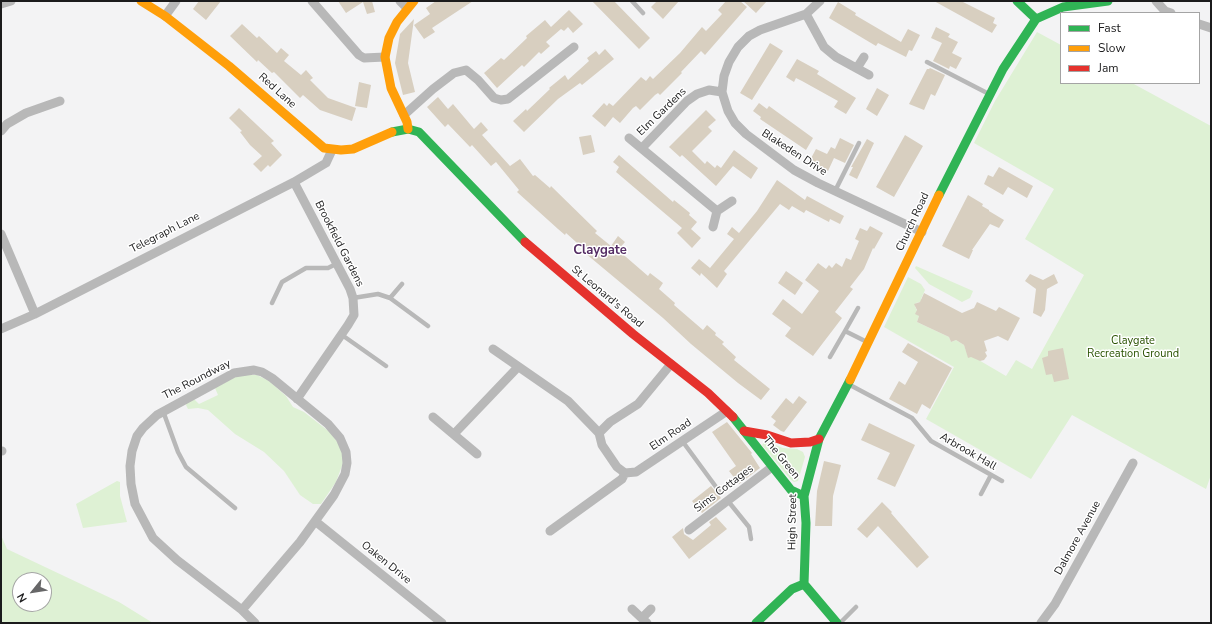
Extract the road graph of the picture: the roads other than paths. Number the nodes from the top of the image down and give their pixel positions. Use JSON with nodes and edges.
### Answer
{"nodes":[{"id":1,"x":11,"y":1,"type":"edge"},
{"id":2,"x":141,"y":1,"type":"edge"},
{"id":3,"x":176,"y":1,"type":"edge"},
{"id":4,"x":312,"y":1,"type":"edge"},
{"id":5,"x":400,"y":1,"type":"edge"},
{"id":6,"x":632,"y":1,"type":"edge"},
{"id":7,"x":820,"y":1,"type":"edge"},
{"id":8,"x":1017,"y":1,"type":"edge"},
{"id":9,"x":1108,"y":1,"type":"edge"},
{"id":10,"x":1156,"y":1,"type":"edge"},
{"id":11,"x":1,"y":4,"type":"edge"},
{"id":12,"x":411,"y":4,"type":"edge"},
{"id":13,"x":1065,"y":4,"type":"edge"},
{"id":14,"x":1168,"y":12,"type":"edge"},
{"id":15,"x":643,"y":13,"type":"dead end"},
{"id":16,"x":806,"y":14,"type":"junction"},
{"id":17,"x":164,"y":16,"type":"junction"},
{"id":18,"x":1036,"y":19,"type":"junction"},
{"id":19,"x":1200,"y":24,"type":"edge"},
{"id":20,"x":1211,"y":28,"type":"edge"},
{"id":21,"x":574,"y":47,"type":"dead end"},
{"id":22,"x":385,"y":56,"type":"junction"},
{"id":23,"x":864,"y":57,"type":"dead end"},
{"id":24,"x":927,"y":62,"type":"dead end"},
{"id":25,"x":857,"y":68,"type":"junction"},
{"id":26,"x":869,"y":75,"type":"dead end"},
{"id":27,"x":722,"y":92,"type":"junction"},
{"id":28,"x":991,"y":95,"type":"junction"},
{"id":29,"x":60,"y":102,"type":"dead end"},
{"id":30,"x":404,"y":115,"type":"junction"},
{"id":31,"x":408,"y":129,"type":"junction"},
{"id":32,"x":1,"y":130,"type":"edge"},
{"id":33,"x":630,"y":138,"type":"dead end"},
{"id":34,"x":860,"y":143,"type":"dead end"},
{"id":35,"x":642,"y":148,"type":"junction"},
{"id":36,"x":332,"y":150,"type":"junction"},
{"id":37,"x":294,"y":182,"type":"junction"},
{"id":38,"x":835,"y":192,"type":"junction"},
{"id":39,"x":732,"y":201,"type":"dead end"},
{"id":40,"x":716,"y":211,"type":"junction"},
{"id":41,"x":713,"y":227,"type":"dead end"},
{"id":42,"x":922,"y":232,"type":"junction"},
{"id":43,"x":1,"y":234,"type":"edge"},
{"id":44,"x":336,"y":264,"type":"junction"},
{"id":45,"x":402,"y":284,"type":"dead end"},
{"id":46,"x":353,"y":298,"type":"junction"},
{"id":47,"x":390,"y":298,"type":"junction"},
{"id":48,"x":272,"y":303,"type":"dead end"},
{"id":49,"x":858,"y":308,"type":"dead end"},
{"id":50,"x":35,"y":314,"type":"junction"},
{"id":51,"x":428,"y":326,"type":"dead end"},
{"id":52,"x":1,"y":329,"type":"edge"},
{"id":53,"x":845,"y":331,"type":"junction"},
{"id":54,"x":342,"y":335,"type":"junction"},
{"id":55,"x":868,"y":342,"type":"junction"},
{"id":56,"x":493,"y":349,"type":"dead end"},
{"id":57,"x":830,"y":357,"type":"dead end"},
{"id":58,"x":671,"y":364,"type":"junction"},
{"id":59,"x":386,"y":366,"type":"dead end"},
{"id":60,"x":518,"y":367,"type":"junction"},
{"id":61,"x":848,"y":384,"type":"junction"},
{"id":62,"x":297,"y":400,"type":"junction"},
{"id":63,"x":163,"y":411,"type":"junction"},
{"id":64,"x":727,"y":411,"type":"junction"},
{"id":65,"x":433,"y":417,"type":"dead end"},
{"id":66,"x":744,"y":431,"type":"junction"},
{"id":67,"x":599,"y":433,"type":"junction"},
{"id":68,"x":454,"y":434,"type":"junction"},
{"id":69,"x":819,"y":439,"type":"junction"},
{"id":70,"x":683,"y":442,"type":"junction"},
{"id":71,"x":477,"y":454,"type":"dead end"},
{"id":72,"x":1133,"y":463,"type":"dead end"},
{"id":73,"x":772,"y":467,"type":"junction"},
{"id":74,"x":625,"y":473,"type":"junction"},
{"id":75,"x":991,"y":475,"type":"junction"},
{"id":76,"x":1002,"y":481,"type":"dead end"},
{"id":77,"x":719,"y":491,"type":"dead end"},
{"id":78,"x":981,"y":494,"type":"dead end"},
{"id":79,"x":804,"y":496,"type":"junction"},
{"id":80,"x":728,"y":501,"type":"junction"},
{"id":81,"x":235,"y":508,"type":"dead end"},
{"id":82,"x":315,"y":521,"type":"junction"},
{"id":83,"x":689,"y":530,"type":"dead end"},
{"id":84,"x":550,"y":531,"type":"dead end"},
{"id":85,"x":751,"y":539,"type":"dead end"},
{"id":86,"x":804,"y":584,"type":"junction"},
{"id":87,"x":856,"y":607,"type":"dead end"},
{"id":88,"x":650,"y":608,"type":"dead end"},
{"id":89,"x":242,"y":610,"type":"junction"},
{"id":90,"x":632,"y":610,"type":"dead end"},
{"id":91,"x":644,"y":621,"type":"edge"},
{"id":92,"x":255,"y":623,"type":"edge"},
{"id":93,"x":442,"y":623,"type":"edge"},
{"id":94,"x":756,"y":623,"type":"edge"},
{"id":95,"x":838,"y":623,"type":"edge"},
{"id":96,"x":1041,"y":623,"type":"edge"}],
"edges":[{"from":1,"to":11,"type":"street"},
{"from":2,"to":17,"type":"street","name":"Red Lane"},
{"from":3,"to":17,"type":"street"},
{"from":4,"to":22,"type":"street"},
{"from":5,"to":12,"type":"street"},
{"from":6,"to":15,"type":"lane"},
{"from":7,"to":16,"type":"street","name":"Blakeden Drive"},
{"from":8,"to":18,"type":"street"},
{"from":9,"to":13,"type":"street"},
{"from":10,"to":14,"type":"street"},
{"from":12,"to":22,"type":"street"},
{"from":13,"to":18,"type":"street"},
{"from":16,"to":25,"type":"street"},
{"from":16,"to":27,"type":"street","name":"Blakeden Drive"},
{"from":17,"to":36,"type":"street","name":"Red Lane"},
{"from":18,"to":28,"type":"street","name":"Church Road"},
{"from":19,"to":20,"type":"street"},
{"from":21,"to":30,"type":"street"},
{"from":22,"to":30,"type":"street"},
{"from":23,"to":25,"type":"street"},
{"from":24,"to":28,"type":"lane"},
{"from":25,"to":26,"type":"street"},
{"from":27,"to":35,"type":"street","name":"Elm Gardens"},
{"from":27,"to":38,"type":"street","name":"Blakeden Drive"},
{"from":28,"to":42,"type":"street","name":"Church Road"},
{"from":29,"to":32,"type":"street"},
{"from":30,"to":31,"type":"street"},
{"from":31,"to":36,"type":"street","name":"Red Lane"},
{"from":31,"to":58,"type":"street","name":"St Leonard's Road"},
{"from":33,"to":35,"type":"street","name":"Elm Gardens"},
{"from":34,"to":38,"type":"lane"},
{"from":35,"to":40,"type":"street","name":"Elm Gardens"},
{"from":36,"to":37,"type":"street","name":"Telegraph Lane"},
{"from":37,"to":44,"type":"street","name":"Brookfield Gardens"},
{"from":37,"to":50,"type":"street","name":"Telegraph Lane"},
{"from":38,"to":42,"type":"street","name":"Blakeden Drive"},
{"from":39,"to":40,"type":"street"},
{"from":40,"to":41,"type":"street"},
{"from":42,"to":55,"type":"street","name":"Church Road"},
{"from":43,"to":50,"type":"street"},
{"from":44,"to":46,"type":"street","name":"Brookfield Gardens"},
{"from":44,"to":48,"type":"lane"},
{"from":45,"to":47,"type":"lane"},
{"from":46,"to":47,"type":"lane"},
{"from":46,"to":54,"type":"street","name":"Brookfield Gardens"},
{"from":47,"to":51,"type":"lane"},
{"from":49,"to":53,"type":"lane"},
{"from":50,"to":52,"type":"street","name":"Telegraph Lane"},
{"from":53,"to":55,"type":"lane"},
{"from":53,"to":57,"type":"lane"},
{"from":54,"to":59,"type":"lane"},
{"from":54,"to":62,"type":"street","name":"Brookfield Gardens"},
{"from":55,"to":61,"type":"street","name":"Church Road"},
{"from":56,"to":60,"type":"street"},
{"from":58,"to":64,"type":"street","name":"St Leonard's Road"},
{"from":58,"to":67,"type":"street"},
{"from":60,"to":67,"type":"street"},
{"from":60,"to":68,"type":"street"},
{"from":61,"to":69,"type":"street","name":"Church Road"},
{"from":61,"to":75,"type":"lane","name":"Arbrook Hall"},
{"from":62,"to":63,"type":"street","name":"The Roundway"},
{"from":62,"to":82,"type":"street","name":"The Roundway"},
{"from":63,"to":81,"type":"lane"},
{"from":63,"to":89,"type":"street","name":"The Roundway"},
{"from":64,"to":66,"type":"street","name":"The Green"},
{"from":64,"to":70,"type":"street","name":"Elm Road"},
{"from":65,"to":68,"type":"street"},
{"from":66,"to":69,"type":"street","name":"The Green"},
{"from":66,"to":73,"type":"street","name":"The Green"},
{"from":67,"to":74,"type":"street"},
{"from":68,"to":71,"type":"street"},
{"from":69,"to":79,"type":"street","name":"High Street"},
{"from":70,"to":74,"type":"street","name":"Elm Road"},
{"from":70,"to":77,"type":"lane"},
{"from":72,"to":96,"type":"street","name":"Dalmore Avenue"},
{"from":73,"to":79,"type":"street","name":"The Green"},
{"from":73,"to":80,"type":"street","name":"Sims Cottages"},
{"from":74,"to":84,"type":"street","name":"Elm Road"},
{"from":75,"to":76,"type":"lane","name":"Arbrook Hall"},
{"from":75,"to":78,"type":"lane"},
{"from":79,"to":86,"type":"street","name":"High Street"},
{"from":80,"to":83,"type":"street","name":"Sims Cottages"},
{"from":80,"to":85,"type":"lane"},
{"from":82,"to":89,"type":"street","name":"The Roundway"},
{"from":82,"to":93,"type":"street","name":"Oaken Drive"},
{"from":86,"to":94,"type":"street"},
{"from":86,"to":95,"type":"street"},
{"from":87,"to":95,"type":"lane"},
{"from":88,"to":91,"type":"street"},
{"from":89,"to":92,"type":"street"},
{"from":90,"to":91,"type":"street"}]}
